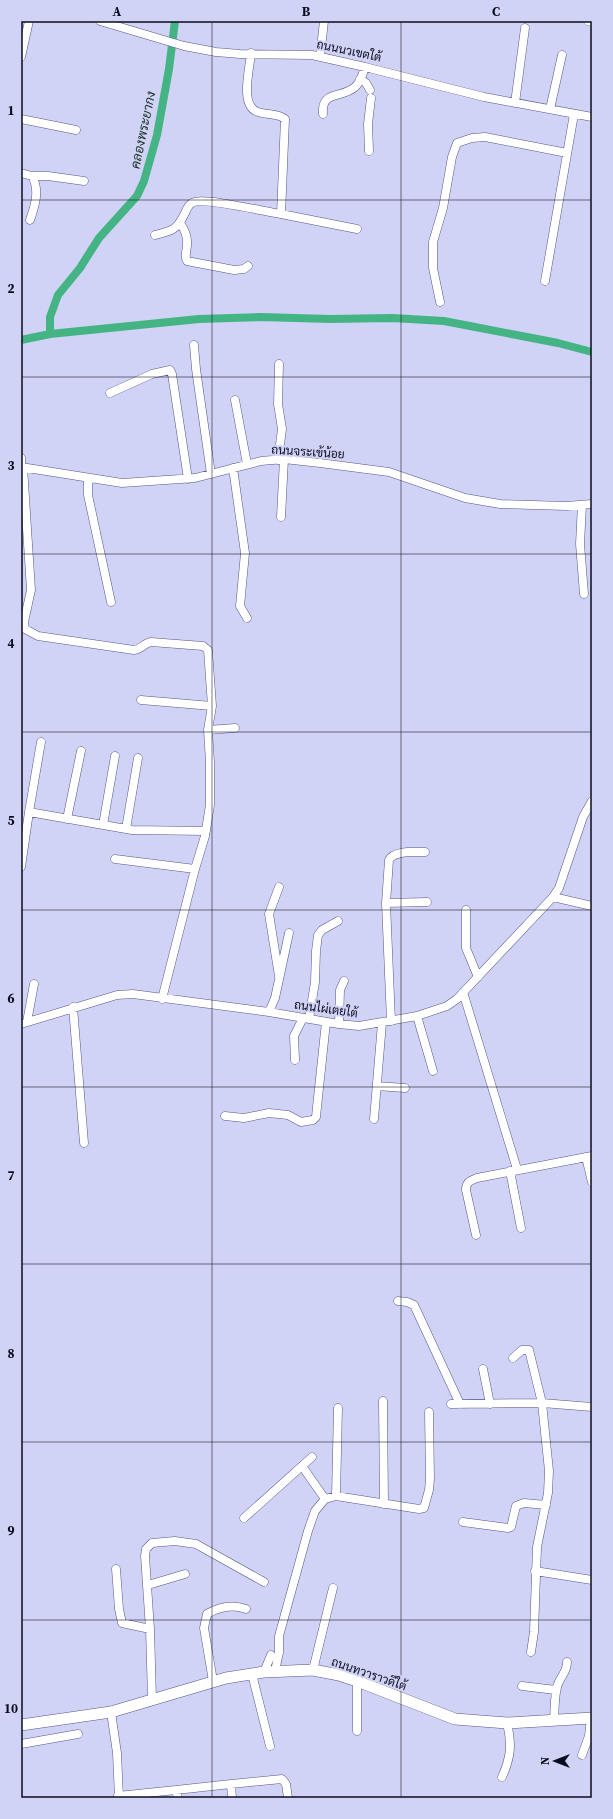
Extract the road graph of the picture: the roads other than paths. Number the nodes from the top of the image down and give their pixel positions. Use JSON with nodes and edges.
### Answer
{"nodes":[{"id":1,"x":28,"y":21,"type":"edge"},
{"id":2,"x":100,"y":21,"type":"edge"},
{"id":3,"x":324,"y":21,"type":"edge"},
{"id":4,"x":588,"y":21,"type":"edge"},
{"id":5,"x":592,"y":22,"type":"edge"},
{"id":6,"x":525,"y":28,"type":"dead end"},
{"id":7,"x":251,"y":53,"type":"junction"},
{"id":8,"x":562,"y":55,"type":"dead end"},
{"id":9,"x":21,"y":57,"type":"edge"},
{"id":10,"x":320,"y":57,"type":"junction"},
{"id":11,"x":365,"y":67,"type":"junction"},
{"id":12,"x":360,"y":79,"type":"junction"},
{"id":13,"x":515,"y":103,"type":"junction"},
{"id":14,"x":550,"y":110,"type":"junction"},
{"id":15,"x":323,"y":114,"type":"dead end"},
{"id":16,"x":574,"y":114,"type":"junction"},
{"id":17,"x":592,"y":117,"type":"edge"},
{"id":18,"x":21,"y":119,"type":"edge"},
{"id":19,"x":76,"y":130,"type":"dead end"},
{"id":20,"x":370,"y":151,"type":"dead end"},
{"id":21,"x":567,"y":153,"type":"junction"},
{"id":22,"x":21,"y":173,"type":"edge"},
{"id":23,"x":32,"y":176,"type":"junction"},
{"id":24,"x":84,"y":182,"type":"dead end"},
{"id":25,"x":281,"y":214,"type":"junction"},
{"id":26,"x":30,"y":220,"type":"dead end"},
{"id":27,"x":180,"y":223,"type":"junction"},
{"id":28,"x":357,"y":229,"type":"dead end"},
{"id":29,"x":155,"y":235,"type":"dead end"},
{"id":30,"x":248,"y":266,"type":"dead end"},
{"id":31,"x":545,"y":282,"type":"dead end"},
{"id":32,"x":440,"y":302,"type":"dead end"},
{"id":33,"x":194,"y":345,"type":"dead end"},
{"id":34,"x":279,"y":364,"type":"dead end"},
{"id":35,"x":110,"y":393,"type":"dead end"},
{"id":36,"x":235,"y":400,"type":"dead end"},
{"id":37,"x":21,"y":458,"type":"edge"},
{"id":38,"x":281,"y":460,"type":"junction"},
{"id":39,"x":247,"y":464,"type":"junction"},
{"id":40,"x":22,"y":467,"type":"edge"},
{"id":41,"x":233,"y":468,"type":"junction"},
{"id":42,"x":211,"y":474,"type":"junction"},
{"id":43,"x":88,"y":478,"type":"junction"},
{"id":44,"x":188,"y":479,"type":"junction"},
{"id":45,"x":592,"y":504,"type":"edge"},
{"id":46,"x":582,"y":505,"type":"junction"},
{"id":47,"x":281,"y":517,"type":"dead end"},
{"id":48,"x":584,"y":594,"type":"dead end"},
{"id":49,"x":111,"y":602,"type":"dead end"},
{"id":50,"x":247,"y":618,"type":"dead end"},
{"id":51,"x":141,"y":700,"type":"dead end"},
{"id":52,"x":212,"y":706,"type":"junction"},
{"id":53,"x":235,"y":728,"type":"dead end"},
{"id":54,"x":208,"y":730,"type":"junction"},
{"id":55,"x":41,"y":742,"type":"dead end"},
{"id":56,"x":82,"y":751,"type":"dead end"},
{"id":57,"x":115,"y":756,"type":"dead end"},
{"id":58,"x":138,"y":758,"type":"dead end"},
{"id":59,"x":592,"y":801,"type":"edge"},
{"id":60,"x":29,"y":812,"type":"junction"},
{"id":61,"x":588,"y":816,"type":"edge"},
{"id":62,"x":68,"y":819,"type":"junction"},
{"id":63,"x":103,"y":825,"type":"junction"},
{"id":64,"x":126,"y":829,"type":"junction"},
{"id":65,"x":206,"y":831,"type":"junction"},
{"id":66,"x":425,"y":852,"type":"dead end"},
{"id":67,"x":115,"y":859,"type":"dead end"},
{"id":68,"x":21,"y":867,"type":"edge"},
{"id":69,"x":195,"y":869,"type":"junction"},
{"id":70,"x":279,"y":887,"type":"dead end"},
{"id":71,"x":553,"y":897,"type":"junction"},
{"id":72,"x":386,"y":902,"type":"junction"},
{"id":73,"x":427,"y":902,"type":"dead end"},
{"id":74,"x":592,"y":906,"type":"edge"},
{"id":75,"x":466,"y":910,"type":"dead end"},
{"id":76,"x":338,"y":921,"type":"dead end"},
{"id":77,"x":289,"y":932,"type":"dead end"},
{"id":78,"x":279,"y":976,"type":"junction"},
{"id":79,"x":478,"y":977,"type":"junction"},
{"id":80,"x":344,"y":981,"type":"dead end"},
{"id":81,"x":34,"y":984,"type":"dead end"},
{"id":82,"x":463,"y":992,"type":"junction"},
{"id":83,"x":162,"y":999,"type":"junction"},
{"id":84,"x":73,"y":1007,"type":"junction"},
{"id":85,"x":269,"y":1012,"type":"junction"},
{"id":86,"x":417,"y":1016,"type":"junction"},
{"id":87,"x":306,"y":1019,"type":"junction"},
{"id":88,"x":391,"y":1021,"type":"junction"},
{"id":89,"x":326,"y":1022,"type":"junction"},
{"id":90,"x":24,"y":1023,"type":"edge"},
{"id":91,"x":382,"y":1023,"type":"junction"},
{"id":92,"x":339,"y":1024,"type":"junction"},
{"id":93,"x":295,"y":1060,"type":"dead end"},
{"id":94,"x":433,"y":1071,"type":"dead end"},
{"id":95,"x":377,"y":1086,"type":"junction"},
{"id":96,"x":405,"y":1088,"type":"dead end"},
{"id":97,"x":225,"y":1116,"type":"dead end"},
{"id":98,"x":374,"y":1119,"type":"dead end"},
{"id":99,"x":84,"y":1143,"type":"dead end"},
{"id":100,"x":589,"y":1156,"type":"edge"},
{"id":101,"x":514,"y":1170,"type":"junction"},
{"id":102,"x":592,"y":1182,"type":"edge"},
{"id":103,"x":521,"y":1228,"type":"dead end"},
{"id":104,"x":476,"y":1235,"type":"dead end"},
{"id":105,"x":398,"y":1301,"type":"dead end"},
{"id":106,"x":512,"y":1358,"type":"dead end"},
{"id":107,"x":483,"y":1369,"type":"dead end"},
{"id":108,"x":384,"y":1401,"type":"dead end"},
{"id":109,"x":542,"y":1403,"type":"junction"},
{"id":110,"x":451,"y":1404,"type":"dead end"},
{"id":111,"x":460,"y":1404,"type":"junction"},
{"id":112,"x":490,"y":1404,"type":"junction"},
{"id":113,"x":592,"y":1407,"type":"edge"},
{"id":114,"x":338,"y":1408,"type":"dead end"},
{"id":115,"x":429,"y":1412,"type":"dead end"},
{"id":116,"x":312,"y":1457,"type":"dead end"},
{"id":117,"x":302,"y":1466,"type":"junction"},
{"id":118,"x":336,"y":1496,"type":"junction"},
{"id":119,"x":324,"y":1499,"type":"junction"},
{"id":120,"x":384,"y":1504,"type":"junction"},
{"id":121,"x":546,"y":1505,"type":"junction"},
{"id":122,"x":244,"y":1518,"type":"dead end"},
{"id":123,"x":463,"y":1522,"type":"dead end"},
{"id":124,"x":116,"y":1569,"type":"dead end"},
{"id":125,"x":535,"y":1571,"type":"junction"},
{"id":126,"x":185,"y":1574,"type":"dead end"},
{"id":127,"x":592,"y":1580,"type":"edge"},
{"id":128,"x":264,"y":1582,"type":"dead end"},
{"id":129,"x":148,"y":1585,"type":"junction"},
{"id":130,"x":333,"y":1588,"type":"dead end"},
{"id":131,"x":246,"y":1609,"type":"dead end"},
{"id":132,"x":150,"y":1629,"type":"junction"},
{"id":133,"x":531,"y":1652,"type":"dead end"},
{"id":134,"x":567,"y":1662,"type":"dead end"},
{"id":135,"x":313,"y":1670,"type":"junction"},
{"id":136,"x":269,"y":1671,"type":"junction"},
{"id":137,"x":252,"y":1674,"type":"junction"},
{"id":138,"x":357,"y":1680,"type":"junction"},
{"id":139,"x":213,"y":1682,"type":"junction"},
{"id":140,"x":522,"y":1686,"type":"dead end"},
{"id":141,"x":556,"y":1690,"type":"junction"},
{"id":142,"x":152,"y":1699,"type":"junction"},
{"id":143,"x":111,"y":1712,"type":"junction"},
{"id":144,"x":591,"y":1718,"type":"edge"},
{"id":145,"x":554,"y":1719,"type":"junction"},
{"id":146,"x":507,"y":1723,"type":"junction"},
{"id":147,"x":21,"y":1725,"type":"edge"},
{"id":148,"x":357,"y":1731,"type":"dead end"},
{"id":149,"x":78,"y":1734,"type":"dead end"},
{"id":150,"x":21,"y":1744,"type":"edge"},
{"id":151,"x":270,"y":1746,"type":"dead end"},
{"id":152,"x":582,"y":1755,"type":"dead end"},
{"id":153,"x":502,"y":1777,"type":"dead end"},
{"id":154,"x":231,"y":1784,"type":"junction"},
{"id":155,"x":177,"y":1794,"type":"edge"},
{"id":156,"x":118,"y":1797,"type":"edge"},
{"id":157,"x":232,"y":1798,"type":"edge"},
{"id":158,"x":288,"y":1798,"type":"edge"}],
"edges":[{"from":1,"to":9,"type":"street"},
{"from":2,"to":7,"type":"street","name":"ถนนนวเขตใต้"},
{"from":3,"to":10,"type":"street"},
{"from":4,"to":5,"type":"street"},
{"from":6,"to":13,"type":"street"},
{"from":7,"to":10,"type":"street","name":"ถนนนวเขตใต้"},
{"from":7,"to":25,"type":"street"},
{"from":8,"to":14,"type":"street"},
{"from":10,"to":11,"type":"street","name":"ถนนนวเขตใต้"},
{"from":11,"to":12,"type":"street"},
{"from":11,"to":13,"type":"street","name":"ถนนนวเขตใต้"},
{"from":12,"to":15,"type":"street"},
{"from":12,"to":20,"type":"street"},
{"from":13,"to":14,"type":"street","name":"ถนนนวเขตใต้"},
{"from":14,"to":16,"type":"street","name":"ถนนนวเขตใต้"},
{"from":16,"to":17,"type":"street","name":"ถนนนวเขตใต้"},
{"from":16,"to":21,"type":"street"},
{"from":18,"to":19,"type":"street"},
{"from":21,"to":31,"type":"street"},
{"from":21,"to":32,"type":"street"},
{"from":22,"to":23,"type":"street"},
{"from":23,"to":24,"type":"street"},
{"from":23,"to":26,"type":"street"},
{"from":25,"to":27,"type":"street"},
{"from":25,"to":28,"type":"street"},
{"from":27,"to":29,"type":"street"},
{"from":27,"to":30,"type":"street"},
{"from":33,"to":42,"type":"street"},
{"from":34,"to":38,"type":"street"},
{"from":35,"to":44,"type":"street"},
{"from":36,"to":39,"type":"street"},
{"from":37,"to":40,"type":"street"},
{"from":38,"to":39,"type":"street","name":"ถนนจระเข้น้อย"},
{"from":38,"to":46,"type":"street","name":"ถนนจระเข้น้อย"},
{"from":38,"to":47,"type":"street"},
{"from":39,"to":41,"type":"street","name":"ถนนจระเข้น้อย"},
{"from":40,"to":43,"type":"street","name":"ถนนจระเข้น้อย"},
{"from":40,"to":52,"type":"street"},
{"from":41,"to":42,"type":"street","name":"ถนนจระเข้น้อย"},
{"from":41,"to":50,"type":"street"},
{"from":42,"to":44,"type":"street","name":"ถนนจระเข้น้อย"},
{"from":43,"to":44,"type":"street","name":"ถนนจระเข้น้อย"},
{"from":43,"to":49,"type":"street"},
{"from":45,"to":46,"type":"street","name":"ถนนจระเข้น้อย"},
{"from":46,"to":48,"type":"street"},
{"from":51,"to":52,"type":"street"},
{"from":52,"to":54,"type":"street"},
{"from":53,"to":54,"type":"street"},
{"from":54,"to":65,"type":"street"},
{"from":55,"to":60,"type":"street"},
{"from":56,"to":62,"type":"street"},
{"from":57,"to":63,"type":"street"},
{"from":58,"to":64,"type":"street"},
{"from":59,"to":61,"type":"street","name":"ถนนไผ่เตยใต้"},
{"from":60,"to":62,"type":"street"},
{"from":60,"to":68,"type":"street"},
{"from":61,"to":71,"type":"street","name":"ถนนไผ่เตยใต้"},
{"from":62,"to":63,"type":"street"},
{"from":63,"to":64,"type":"street"},
{"from":64,"to":65,"type":"street"},
{"from":65,"to":69,"type":"street"},
{"from":66,"to":72,"type":"street"},
{"from":67,"to":69,"type":"street"},
{"from":69,"to":83,"type":"street"},
{"from":70,"to":78,"type":"street"},
{"from":71,"to":74,"type":"street"},
{"from":71,"to":79,"type":"street","name":"ถนนไผ่เตยใต้"},
{"from":72,"to":73,"type":"street"},
{"from":72,"to":88,"type":"street"},
{"from":75,"to":79,"type":"street"},
{"from":76,"to":87,"type":"street"},
{"from":77,"to":78,"type":"street"},
{"from":78,"to":85,"type":"street"},
{"from":79,"to":82,"type":"street","name":"ถนนไผ่เตยใต้"},
{"from":80,"to":92,"type":"street"},
{"from":81,"to":90,"type":"street"},
{"from":82,"to":86,"type":"street","name":"ถนนไผ่เตยใต้"},
{"from":82,"to":101,"type":"street"},
{"from":83,"to":84,"type":"street","name":"ถนนไผ่เตยใต้"},
{"from":83,"to":85,"type":"street","name":"ถนนไผ่เตยใต้"},
{"from":84,"to":90,"type":"street","name":"ถนนไผ่เตยใต้"},
{"from":84,"to":99,"type":"street"},
{"from":85,"to":87,"type":"street","name":"ถนนไผ่เตยใต้"},
{"from":86,"to":88,"type":"street","name":"ถนนไผ่เตยใต้"},
{"from":86,"to":94,"type":"street"},
{"from":87,"to":89,"type":"street","name":"ถนนไผ่เตยใต้"},
{"from":87,"to":93,"type":"street"},
{"from":88,"to":91,"type":"street","name":"ถนนไผ่เตยใต้"},
{"from":89,"to":92,"type":"street","name":"ถนนไผ่เตยใต้"},
{"from":89,"to":97,"type":"street"},
{"from":91,"to":92,"type":"street","name":"ถนนไผ่เตยใต้"},
{"from":91,"to":95,"type":"street"},
{"from":95,"to":96,"type":"street"},
{"from":95,"to":98,"type":"street"},
{"from":100,"to":101,"type":"street"},
{"from":100,"to":102,"type":"street"},
{"from":101,"to":103,"type":"street"},
{"from":101,"to":104,"type":"street"},
{"from":105,"to":111,"type":"street"},
{"from":106,"to":109,"type":"street"},
{"from":107,"to":112,"type":"street"},
{"from":108,"to":120,"type":"street"},
{"from":109,"to":112,"type":"street"},
{"from":109,"to":113,"type":"street"},
{"from":109,"to":121,"type":"street"},
{"from":110,"to":111,"type":"street"},
{"from":111,"to":112,"type":"street"},
{"from":114,"to":118,"type":"street"},
{"from":115,"to":120,"type":"street"},
{"from":116,"to":117,"type":"street"},
{"from":117,"to":119,"type":"street"},
{"from":117,"to":122,"type":"street"},
{"from":118,"to":119,"type":"street"},
{"from":118,"to":120,"type":"street"},
{"from":119,"to":136,"type":"street"},
{"from":121,"to":123,"type":"street"},
{"from":121,"to":125,"type":"street"},
{"from":124,"to":132,"type":"street"},
{"from":125,"to":127,"type":"street"},
{"from":125,"to":133,"type":"street"},
{"from":126,"to":129,"type":"street"},
{"from":128,"to":129,"type":"street"},
{"from":129,"to":132,"type":"street"},
{"from":130,"to":135,"type":"street"},
{"from":131,"to":139,"type":"street"},
{"from":132,"to":142,"type":"street"},
{"from":134,"to":141,"type":"street"},
{"from":135,"to":136,"type":"street","name":"ถนนทวาราวดีใต้"},
{"from":135,"to":138,"type":"street","name":"ถนนทวาราวดีใต้"},
{"from":136,"to":137,"type":"street","name":"ถนนทวาราวดีใต้"},
{"from":137,"to":139,"type":"street","name":"ถนนทวาราวดีใต้"},
{"from":137,"to":151,"type":"street"},
{"from":138,"to":146,"type":"street","name":"ถนนทวาราวดีใต้"},
{"from":138,"to":148,"type":"street"},
{"from":139,"to":142,"type":"street","name":"ถนนทวาราวดีใต้"},
{"from":140,"to":141,"type":"street"},
{"from":141,"to":145,"type":"street"},
{"from":142,"to":143,"type":"street","name":"ถนนทวาราวดีใต้"},
{"from":143,"to":147,"type":"street","name":"ถนนทวาราวดีใต้"},
{"from":143,"to":156,"type":"street"},
{"from":144,"to":145,"type":"street","name":"ถนนทวาราวดีใต้"},
{"from":144,"to":152,"type":"street"},
{"from":145,"to":146,"type":"street","name":"ถนนทวาราวดีใต้"},
{"from":146,"to":153,"type":"street"},
{"from":149,"to":150,"type":"street"},
{"from":154,"to":155,"type":"street"},
{"from":154,"to":157,"type":"street"},
{"from":154,"to":158,"type":"street"},
{"from":155,"to":156,"type":"street"}]}
